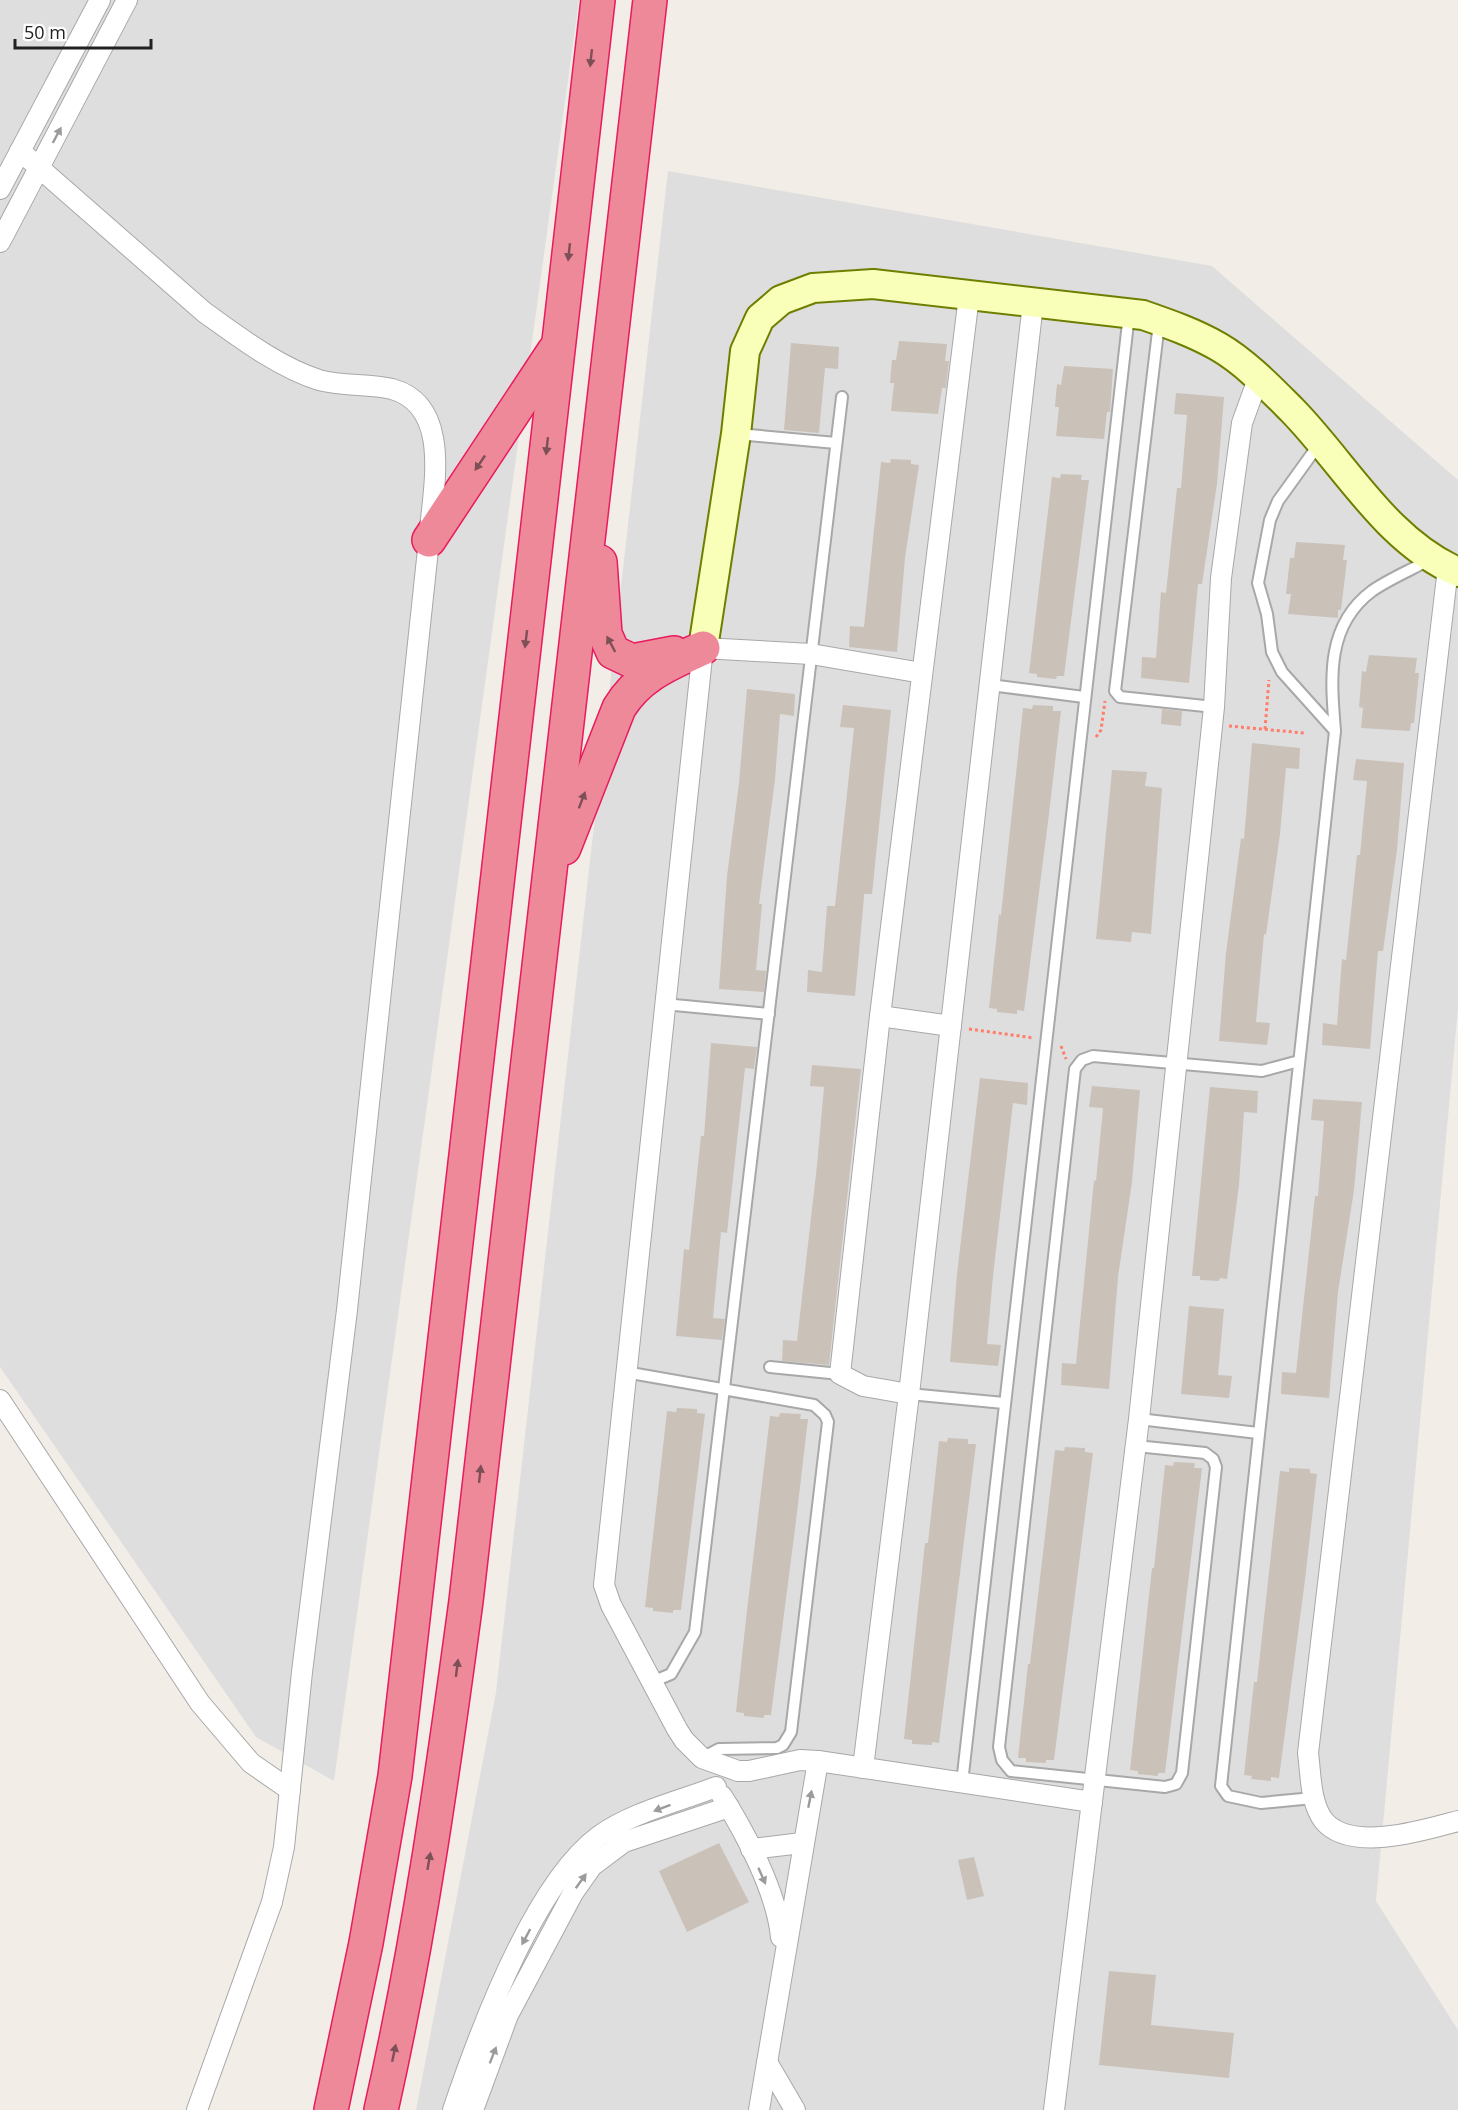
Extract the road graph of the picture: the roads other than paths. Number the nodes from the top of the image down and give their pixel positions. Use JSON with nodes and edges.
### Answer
{"nodes":[{"id":1,"x":100,"y":0,"type":"edge"},
{"id":2,"x":127,"y":0,"type":"edge"},
{"id":3,"x":598,"y":0,"type":"edge"},
{"id":4,"x":650,"y":0,"type":"edge"},
{"id":5,"x":20,"y":151,"type":"junction"},
{"id":6,"x":39,"y":169,"type":"junction"},
{"id":7,"x":0,"y":189,"type":"edge"},
{"id":8,"x":0,"y":242,"type":"edge"},
{"id":9,"x":969,"y":296,"type":"junction"},
{"id":10,"x":1033,"y":303,"type":"junction"},
{"id":11,"x":1129,"y":313,"type":"junction"},
{"id":12,"x":1159,"y":321,"type":"junction"},
{"id":13,"x":559,"y":344,"type":"junction"},
{"id":14,"x":1258,"y":379,"type":"junction"},
{"id":15,"x":842,"y":397,"type":"dead end"},
{"id":16,"x":736,"y":434,"type":"junction"},
{"id":17,"x":1320,"y":442,"type":"junction"},
{"id":18,"x":836,"y":443,"type":"junction"},
{"id":19,"x":595,"y":482,"type":"junction"},
{"id":20,"x":429,"y":540,"type":"junction"},
{"id":21,"x":1447,"y":566,"type":"edge"},
{"id":22,"x":703,"y":648,"type":"junction"},
{"id":23,"x":811,"y":654,"type":"junction"},
{"id":24,"x":922,"y":673,"type":"junction"},
{"id":25,"x":990,"y":685,"type":"junction"},
{"id":26,"x":1084,"y":697,"type":"junction"},
{"id":27,"x":1213,"y":715,"type":"junction"},
{"id":28,"x":1335,"y":731,"type":"junction"},
{"id":29,"x":546,"y":894,"type":"junction"},
{"id":30,"x":664,"y":1004,"type":"junction"},
{"id":31,"x":769,"y":1014,"type":"junction"},
{"id":32,"x":880,"y":1016,"type":"junction"},
{"id":33,"x":951,"y":1026,"type":"junction"},
{"id":34,"x":1299,"y":1061,"type":"junction"},
{"id":35,"x":1177,"y":1062,"type":"junction"},
{"id":36,"x":770,"y":1367,"type":"dead end"},
{"id":37,"x":625,"y":1372,"type":"junction"},
{"id":38,"x":840,"y":1374,"type":"junction"},
{"id":39,"x":724,"y":1390,"type":"junction"},
{"id":40,"x":909,"y":1394,"type":"junction"},
{"id":41,"x":0,"y":1400,"type":"edge"},
{"id":42,"x":1004,"y":1403,"type":"junction"},
{"id":43,"x":1139,"y":1419,"type":"junction"},
{"id":44,"x":1258,"y":1433,"type":"junction"},
{"id":45,"x":1136,"y":1446,"type":"junction"},
{"id":46,"x":652,"y":1682,"type":"junction"},
{"id":47,"x":698,"y":1754,"type":"junction"},
{"id":48,"x":818,"y":1761,"type":"junction"},
{"id":49,"x":862,"y":1768,"type":"junction"},
{"id":50,"x":1095,"y":1780,"type":"junction"},
{"id":51,"x":962,"y":1784,"type":"junction"},
{"id":52,"x":716,"y":1787,"type":"junction"},
{"id":53,"x":290,"y":1790,"type":"junction"},
{"id":54,"x":1313,"y":1798,"type":"junction"},
{"id":55,"x":1092,"y":1802,"type":"junction"},
{"id":56,"x":729,"y":1807,"type":"junction"},
{"id":57,"x":1458,"y":1821,"type":"edge"},
{"id":58,"x":802,"y":1843,"type":"junction"},
{"id":59,"x":750,"y":1849,"type":"junction"},
{"id":60,"x":783,"y":1960,"type":"junction"},
{"id":61,"x":767,"y":2062,"type":"junction"},
{"id":62,"x":197,"y":2110,"type":"edge"},
{"id":63,"x":331,"y":2110,"type":"edge"},
{"id":64,"x":381,"y":2110,"type":"edge"},
{"id":65,"x":453,"y":2110,"type":"edge"},
{"id":66,"x":473,"y":2110,"type":"edge"},
{"id":67,"x":759,"y":2110,"type":"edge"},
{"id":68,"x":795,"y":2110,"type":"edge"},
{"id":69,"x":1054,"y":2110,"type":"edge"}],
"edges":[{"from":1,"to":5,"type":"street"},
{"from":6,"to":2,"type":"street","one_way":true},
{"from":3,"to":13,"type":"highway","one_way":true},
{"from":4,"to":19,"type":"highway"},
{"from":5,"to":6,"type":"street"},
{"from":5,"to":7,"type":"street"},
{"from":6,"to":8,"type":"street"},
{"from":6,"to":20,"type":"street"},
{"from":9,"to":10,"type":"street"},
{"from":9,"to":16,"type":"street"},
{"from":9,"to":24,"type":"street"},
{"from":10,"to":11,"type":"street"},
{"from":10,"to":25,"type":"street"},
{"from":11,"to":12,"type":"street"},
{"from":11,"to":26,"type":"lane"},
{"from":12,"to":14,"type":"street"},
{"from":12,"to":27,"type":"lane"},
{"from":13,"to":20,"type":"highway","one_way":true},
{"from":13,"to":63,"type":"highway","one_way":true},
{"from":14,"to":17,"type":"street"},
{"from":14,"to":27,"type":"street"},
{"from":15,"to":18,"type":"lane"},
{"from":16,"to":18,"type":"lane"},
{"from":16,"to":22,"type":"street"},
{"from":17,"to":21,"type":"street"},
{"from":17,"to":28,"type":"lane"},
{"from":18,"to":23,"type":"lane"},
{"from":22,"to":19,"type":"highway","one_way":true},
{"from":19,"to":29,"type":"highway"},
{"from":20,"to":53,"type":"street"},
{"from":21,"to":28,"type":"lane"},
{"from":21,"to":54,"type":"street"},
{"from":22,"to":23,"type":"street"},
{"from":29,"to":22,"type":"highway","one_way":true},
{"from":22,"to":30,"type":"street"},
{"from":23,"to":24,"type":"street"},
{"from":23,"to":31,"type":"lane"},
{"from":24,"to":32,"type":"street"},
{"from":25,"to":26,"type":"lane"},
{"from":25,"to":33,"type":"street"},
{"from":26,"to":42,"type":"lane"},
{"from":27,"to":35,"type":"street"},
{"from":28,"to":34,"type":"lane"},
{"from":64,"to":29,"type":"highway","one_way":true},
{"from":30,"to":31,"type":"lane"},
{"from":30,"to":37,"type":"street"},
{"from":31,"to":39,"type":"lane"},
{"from":32,"to":33,"type":"street"},
{"from":32,"to":38,"type":"street"},
{"from":33,"to":40,"type":"street"},
{"from":34,"to":35,"type":"lane"},
{"from":34,"to":44,"type":"lane"},
{"from":35,"to":43,"type":"street"},
{"from":35,"to":50,"type":"lane"},
{"from":36,"to":38,"type":"lane"},
{"from":37,"to":39,"type":"lane"},
{"from":37,"to":46,"type":"street"},
{"from":38,"to":40,"type":"street"},
{"from":39,"to":46,"type":"lane"},
{"from":39,"to":47,"type":"lane"},
{"from":40,"to":42,"type":"lane"},
{"from":40,"to":49,"type":"street"},
{"from":41,"to":53,"type":"street"},
{"from":42,"to":51,"type":"lane"},
{"from":43,"to":44,"type":"lane"},
{"from":43,"to":45,"type":"street"},
{"from":44,"to":54,"type":"lane"},
{"from":45,"to":50,"type":"street"},
{"from":45,"to":50,"type":"lane"},
{"from":46,"to":47,"type":"street"},
{"from":47,"to":48,"type":"street"},
{"from":47,"to":52,"type":"street"},
{"from":48,"to":49,"type":"street"},
{"from":58,"to":48,"type":"street","one_way":true},
{"from":49,"to":51,"type":"street"},
{"from":50,"to":55,"type":"street"},
{"from":51,"to":55,"type":"street"},
{"from":52,"to":56,"type":"street"},
{"from":52,"to":65,"type":"street","one_way":true},
{"from":53,"to":62,"type":"street"},
{"from":54,"to":57,"type":"street"},
{"from":55,"to":69,"type":"street"},
{"from":56,"to":59,"type":"street"},
{"from":66,"to":56,"type":"street","one_way":true},
{"from":58,"to":59,"type":"street"},
{"from":58,"to":60,"type":"street"},
{"from":59,"to":60,"type":"street","one_way":true},
{"from":60,"to":61,"type":"street"},
{"from":61,"to":67,"type":"street"},
{"from":61,"to":68,"type":"street"}]}
